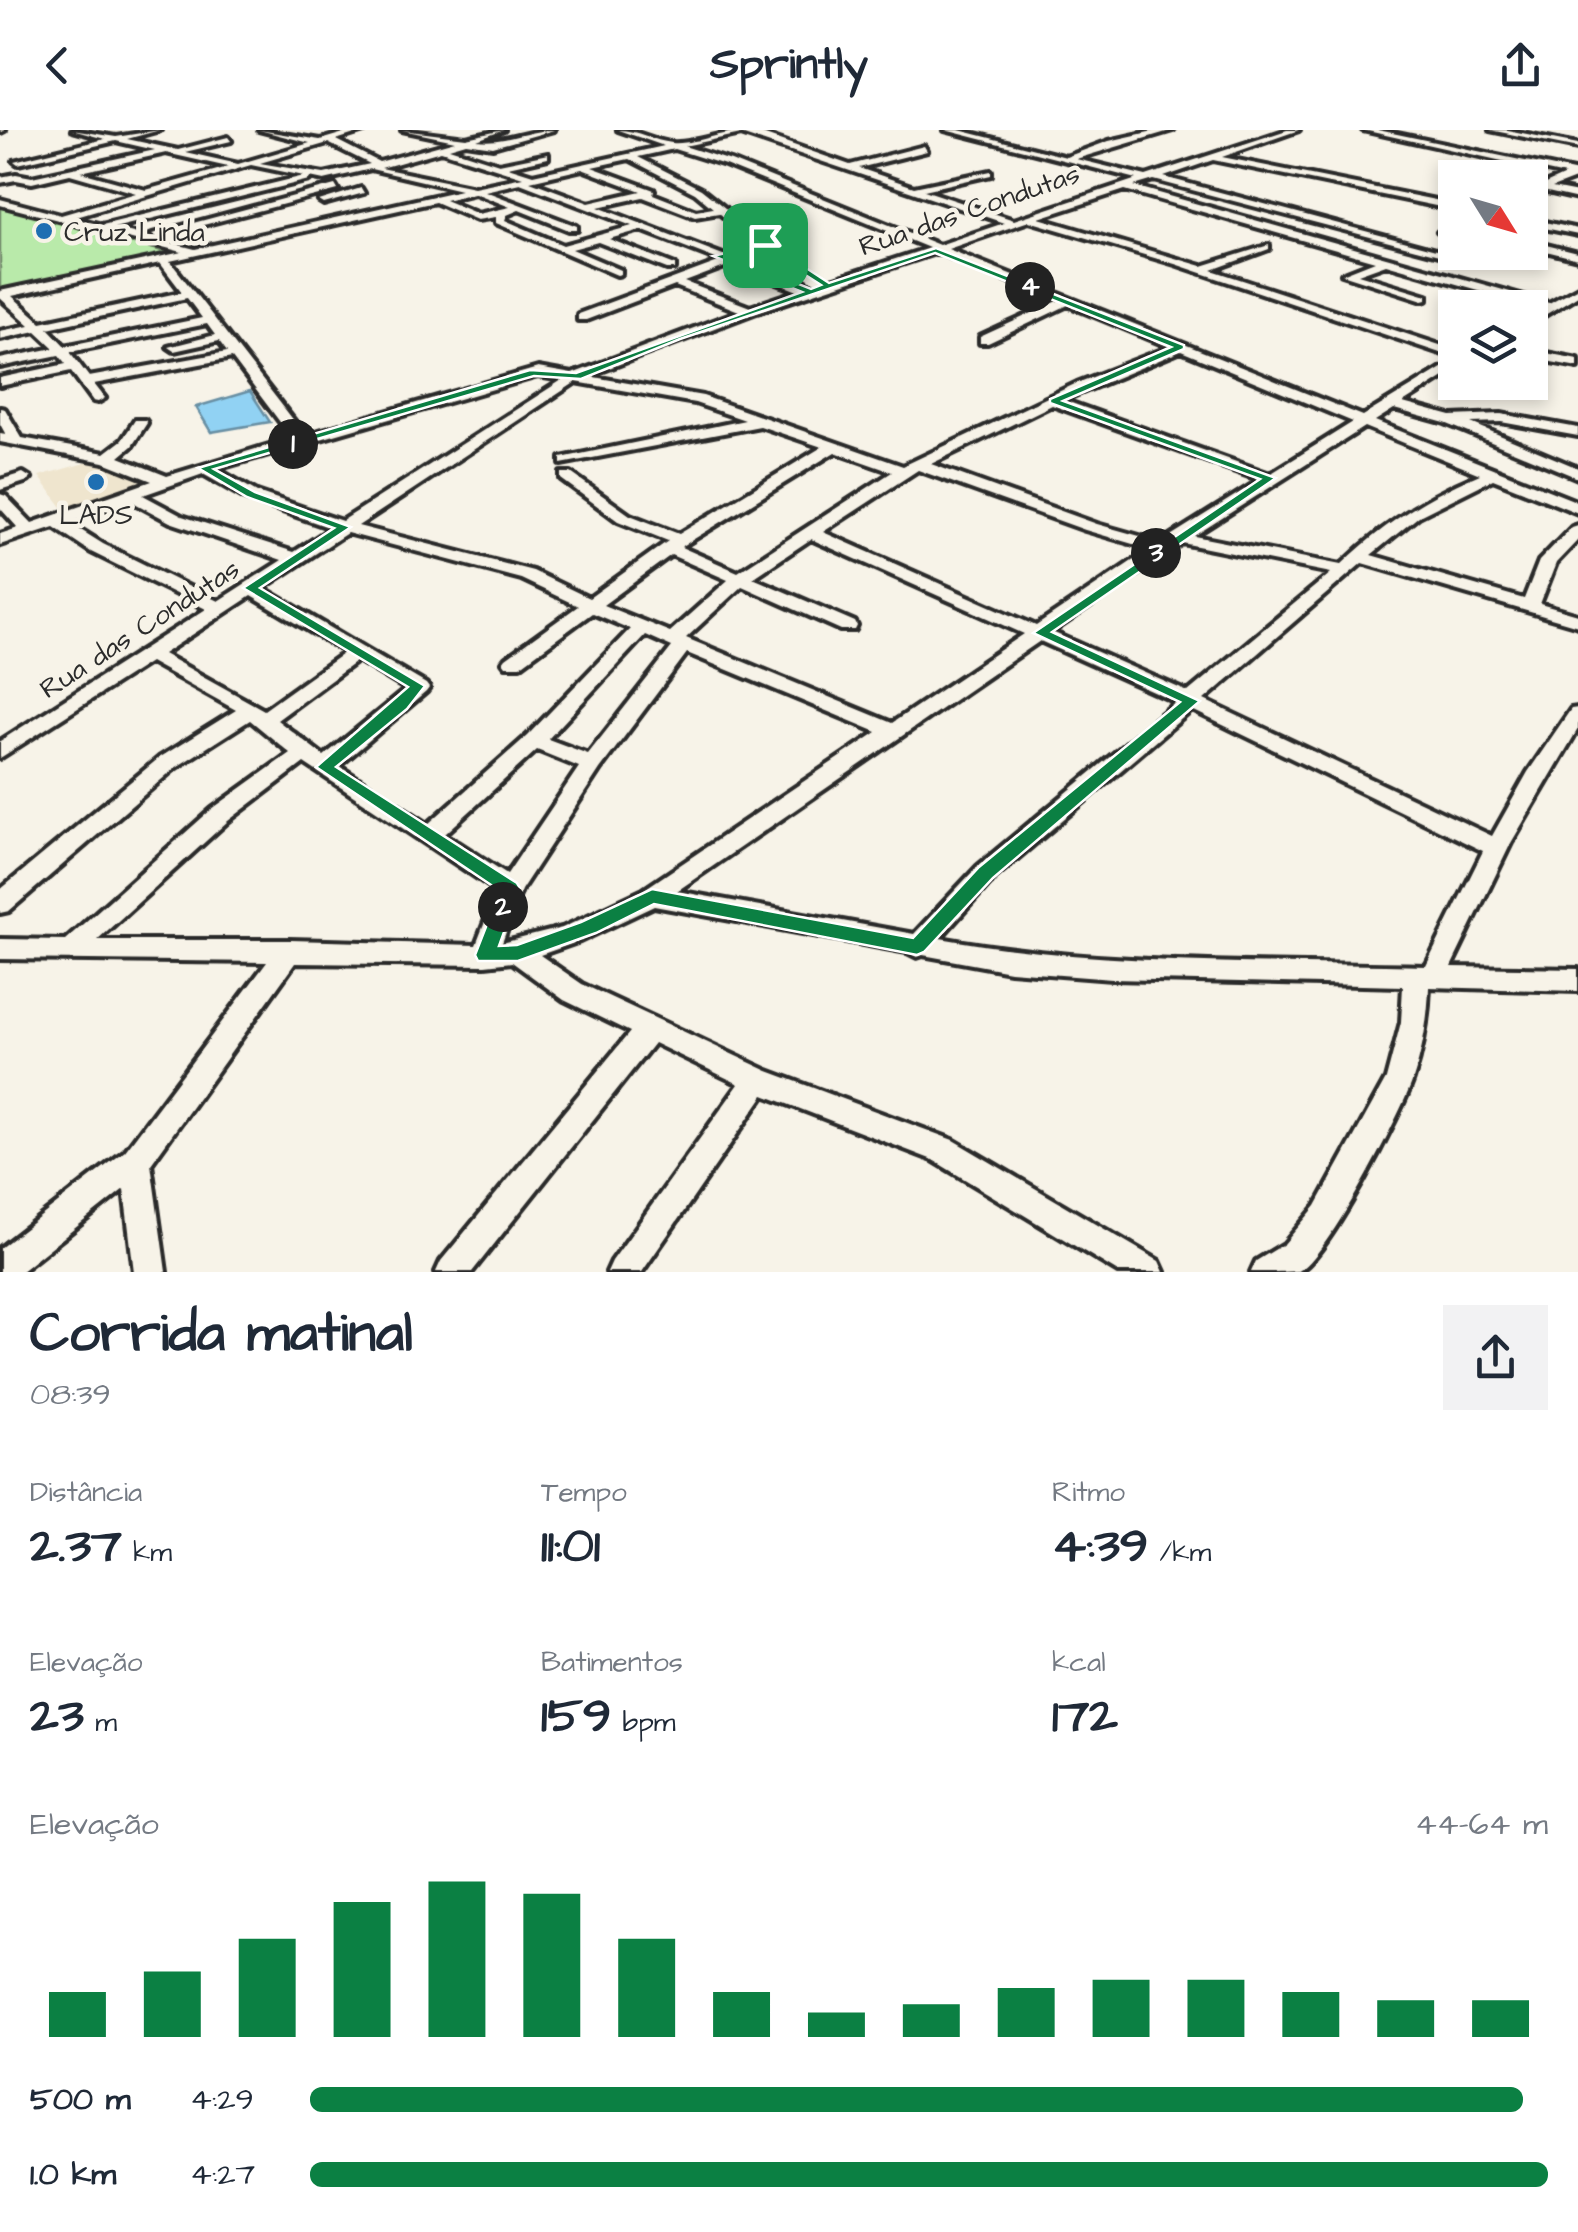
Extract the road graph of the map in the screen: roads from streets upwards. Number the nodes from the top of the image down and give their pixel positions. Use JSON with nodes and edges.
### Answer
{"nodes":[{"id":1,"x":156,"y":130,"type":"edge"},
{"id":2,"x":263,"y":130,"type":"edge"},
{"id":3,"x":363,"y":130,"type":"edge"},
{"id":4,"x":406,"y":130,"type":"edge"},
{"id":5,"x":438,"y":130,"type":"edge"},
{"id":6,"x":495,"y":130,"type":"edge"},
{"id":7,"x":550,"y":130,"type":"edge"},
{"id":8,"x":622,"y":130,"type":"edge"},
{"id":9,"x":744,"y":130,"type":"edge"},
{"id":10,"x":949,"y":130,"type":"edge"},
{"id":11,"x":1170,"y":130,"type":"edge"},
{"id":12,"x":1272,"y":130,"type":"edge"},
{"id":13,"x":1367,"y":130,"type":"edge"},
{"id":14,"x":1494,"y":130,"type":"edge"},
{"id":15,"x":82,"y":131,"type":"edge"},
{"id":16,"x":1291,"y":131,"type":"edge"},
{"id":17,"x":426,"y":133,"type":"junction"},
{"id":18,"x":1014,"y":134,"type":"dead end"},
{"id":19,"x":1522,"y":136,"type":"junction"},
{"id":20,"x":228,"y":139,"type":"dead end"},
{"id":21,"x":116,"y":140,"type":"junction"},
{"id":22,"x":467,"y":140,"type":"junction"},
{"id":23,"x":324,"y":141,"type":"junction"},
{"id":24,"x":657,"y":141,"type":"junction"},
{"id":25,"x":1003,"y":143,"type":"junction"},
{"id":26,"x":144,"y":145,"type":"junction"},
{"id":27,"x":676,"y":146,"type":"junction"},
{"id":28,"x":1578,"y":146,"type":"edge"},
{"id":29,"x":441,"y":148,"type":"junction"},
{"id":30,"x":924,"y":150,"type":"dead end"},
{"id":31,"x":176,"y":152,"type":"junction"},
{"id":32,"x":1478,"y":153,"type":"junction"},
{"id":33,"x":597,"y":154,"type":"dead end"},
{"id":34,"x":545,"y":156,"type":"dead end"},
{"id":35,"x":630,"y":156,"type":"junction"},
{"id":36,"x":13,"y":157,"type":"junction"},
{"id":37,"x":1213,"y":158,"type":"junction"},
{"id":38,"x":1068,"y":159,"type":"junction"},
{"id":39,"x":245,"y":165,"type":"junction"},
{"id":40,"x":45,"y":166,"type":"junction"},
{"id":41,"x":374,"y":167,"type":"junction"},
{"id":42,"x":496,"y":167,"type":"junction"},
{"id":43,"x":584,"y":167,"type":"junction"},
{"id":44,"x":850,"y":168,"type":"junction"},
{"id":45,"x":905,"y":168,"type":"dead end"},
{"id":46,"x":70,"y":172,"type":"junction"},
{"id":47,"x":170,"y":174,"type":"dead end"},
{"id":48,"x":988,"y":174,"type":"dead end"},
{"id":49,"x":1576,"y":174,"type":"edge"},
{"id":50,"x":872,"y":175,"type":"junction"},
{"id":51,"x":89,"y":177,"type":"junction"},
{"id":52,"x":313,"y":177,"type":"junction"},
{"id":53,"x":536,"y":177,"type":"junction"},
{"id":54,"x":1150,"y":178,"type":"junction"},
{"id":55,"x":194,"y":179,"type":"junction"},
{"id":56,"x":0,"y":180,"type":"edge"},
{"id":57,"x":522,"y":180,"type":"junction"},
{"id":58,"x":678,"y":180,"type":"junction"},
{"id":59,"x":212,"y":184,"type":"dead end"},
{"id":60,"x":1548,"y":185,"type":"edge"},
{"id":61,"x":1124,"y":186,"type":"junction"},
{"id":62,"x":335,"y":188,"type":"dead end"},
{"id":63,"x":914,"y":190,"type":"junction"},
{"id":64,"x":1548,"y":190,"type":"edge"},
{"id":65,"x":361,"y":191,"type":"dead end"},
{"id":66,"x":478,"y":191,"type":"junction"},
{"id":67,"x":642,"y":191,"type":"junction"},
{"id":68,"x":147,"y":193,"type":"junction"},
{"id":69,"x":1578,"y":196,"type":"edge"},
{"id":70,"x":436,"y":200,"type":"junction"},
{"id":71,"x":0,"y":202,"type":"edge"},
{"id":72,"x":574,"y":202,"type":"junction"},
{"id":73,"x":1438,"y":204,"type":"edge"},
{"id":74,"x":262,"y":206,"type":"junction"},
{"id":75,"x":587,"y":206,"type":"junction"},
{"id":76,"x":518,"y":207,"type":"junction"},
{"id":77,"x":718,"y":210,"type":"junction"},
{"id":78,"x":504,"y":212,"type":"junction"},
{"id":79,"x":64,"y":217,"type":"junction"},
{"id":80,"x":1028,"y":218,"type":"junction"},
{"id":81,"x":290,"y":220,"type":"dead end"},
{"id":82,"x":203,"y":222,"type":"junction"},
{"id":83,"x":1012,"y":223,"type":"junction"},
{"id":84,"x":587,"y":224,"type":"dead end"},
{"id":85,"x":303,"y":226,"type":"junction"},
{"id":86,"x":1548,"y":226,"type":"edge"},
{"id":87,"x":106,"y":228,"type":"junction"},
{"id":88,"x":573,"y":228,"type":"junction"},
{"id":89,"x":642,"y":228,"type":"junction"},
{"id":90,"x":1578,"y":232,"type":"edge"},
{"id":91,"x":157,"y":234,"type":"dead end"},
{"id":92,"x":252,"y":236,"type":"junction"},
{"id":93,"x":536,"y":236,"type":"junction"},
{"id":94,"x":600,"y":238,"type":"junction"},
{"id":95,"x":765,"y":245,"type":"junction"},
{"id":96,"x":1266,"y":247,"type":"dead end"},
{"id":97,"x":564,"y":248,"type":"junction"},
{"id":98,"x":752,"y":248,"type":"dead end"},
{"id":99,"x":1548,"y":248,"type":"edge"},
{"id":100,"x":936,"y":250,"type":"junction"},
{"id":101,"x":193,"y":251,"type":"junction"},
{"id":102,"x":1438,"y":254,"type":"edge"},
{"id":103,"x":734,"y":256,"type":"junction"},
{"id":104,"x":1578,"y":256,"type":"edge"},
{"id":105,"x":162,"y":259,"type":"junction"},
{"id":106,"x":1387,"y":261,"type":"junction"},
{"id":107,"x":671,"y":267,"type":"dead end"},
{"id":108,"x":1201,"y":270,"type":"junction"},
{"id":109,"x":617,"y":272,"type":"dead end"},
{"id":110,"x":673,"y":281,"type":"junction"},
{"id":111,"x":828,"y":286,"type":"junction"},
{"id":112,"x":1578,"y":290,"type":"edge"},
{"id":113,"x":810,"y":292,"type":"junction"},
{"id":114,"x":186,"y":294,"type":"junction"},
{"id":115,"x":2,"y":295,"type":"edge"},
{"id":116,"x":1423,"y":297,"type":"dead end"},
{"id":117,"x":1067,"y":301,"type":"junction"},
{"id":118,"x":1553,"y":305,"type":"junction"},
{"id":119,"x":1578,"y":307,"type":"edge"},
{"id":120,"x":1548,"y":308,"type":"edge"},
{"id":121,"x":750,"y":311,"type":"junction"},
{"id":122,"x":582,"y":316,"type":"dead end"},
{"id":123,"x":210,"y":320,"type":"junction"},
{"id":124,"x":38,"y":325,"type":"junction"},
{"id":125,"x":0,"y":335,"type":"edge"},
{"id":126,"x":222,"y":337,"type":"junction"},
{"id":127,"x":984,"y":340,"type":"dead end"},
{"id":128,"x":174,"y":347,"type":"dead end"},
{"id":129,"x":1180,"y":347,"type":"junction"},
{"id":130,"x":1438,"y":348,"type":"edge"},
{"id":131,"x":62,"y":351,"type":"junction"},
{"id":132,"x":193,"y":352,"type":"dead end"},
{"id":133,"x":235,"y":354,"type":"junction"},
{"id":134,"x":1548,"y":357,"type":"edge"},
{"id":135,"x":0,"y":363,"type":"edge"},
{"id":136,"x":1578,"y":363,"type":"edge"},
{"id":137,"x":80,"y":374,"type":"junction"},
{"id":138,"x":126,"y":374,"type":"junction"},
{"id":139,"x":1438,"y":375,"type":"edge"},
{"id":140,"x":577,"y":376,"type":"junction"},
{"id":141,"x":0,"y":382,"type":"edge"},
{"id":142,"x":132,"y":391,"type":"dead end"},
{"id":143,"x":98,"y":398,"type":"dead end"},
{"id":144,"x":1054,"y":401,"type":"junction"},
{"id":145,"x":1393,"y":404,"type":"junction"},
{"id":146,"x":0,"y":412,"type":"edge"},
{"id":147,"x":764,"y":420,"type":"junction"},
{"id":148,"x":1450,"y":420,"type":"junction"},
{"id":149,"x":140,"y":424,"type":"dead end"},
{"id":150,"x":1366,"y":424,"type":"junction"},
{"id":151,"x":1578,"y":432,"type":"edge"},
{"id":152,"x":7,"y":438,"type":"edge"},
{"id":153,"x":302,"y":441,"type":"junction"},
{"id":154,"x":832,"y":447,"type":"junction"},
{"id":155,"x":108,"y":458,"type":"junction"},
{"id":156,"x":922,"y":466,"type":"junction"},
{"id":157,"x":1573,"y":466,"type":"edge"},
{"id":158,"x":204,"y":468,"type":"junction"},
{"id":159,"x":904,"y":471,"type":"junction"},
{"id":160,"x":1494,"y":474,"type":"junction"},
{"id":161,"x":23,"y":478,"type":"dead end"},
{"id":162,"x":1270,"y":478,"type":"junction"},
{"id":163,"x":166,"y":481,"type":"junction"},
{"id":164,"x":0,"y":485,"type":"edge"},
{"id":165,"x":130,"y":494,"type":"junction"},
{"id":166,"x":0,"y":498,"type":"edge"},
{"id":167,"x":1578,"y":508,"type":"edge"},
{"id":168,"x":56,"y":521,"type":"junction"},
{"id":169,"x":344,"y":527,"type":"junction"},
{"id":170,"x":29,"y":530,"type":"junction"},
{"id":171,"x":1578,"y":530,"type":"edge"},
{"id":172,"x":812,"y":533,"type":"junction"},
{"id":173,"x":0,"y":540,"type":"edge"},
{"id":174,"x":1172,"y":543,"type":"junction"},
{"id":175,"x":675,"y":544,"type":"junction"},
{"id":176,"x":296,"y":559,"type":"junction"},
{"id":177,"x":1352,"y":564,"type":"junction"},
{"id":178,"x":740,"y":579,"type":"junction"},
{"id":179,"x":250,"y":588,"type":"junction"},
{"id":180,"x":593,"y":607,"type":"junction"},
{"id":181,"x":219,"y":608,"type":"junction"},
{"id":182,"x":1529,"y":608,"type":"junction"},
{"id":183,"x":1578,"y":620,"type":"edge"},
{"id":184,"x":848,"y":626,"type":"dead end"},
{"id":185,"x":642,"y":627,"type":"junction"},
{"id":186,"x":1041,"y":633,"type":"junction"},
{"id":187,"x":679,"y":641,"type":"junction"},
{"id":188,"x":359,"y":650,"type":"junction"},
{"id":189,"x":150,"y":654,"type":"junction"},
{"id":190,"x":513,"y":662,"type":"dead end"},
{"id":191,"x":1192,"y":701,"type":"junction"},
{"id":192,"x":1578,"y":714,"type":"edge"},
{"id":193,"x":257,"y":715,"type":"junction"},
{"id":194,"x":895,"y":732,"type":"junction"},
{"id":195,"x":534,"y":742,"type":"junction"},
{"id":196,"x":0,"y":752,"type":"edge"},
{"id":197,"x":304,"y":753,"type":"junction"},
{"id":198,"x":592,"y":764,"type":"junction"},
{"id":199,"x":324,"y":767,"type":"junction"},
{"id":200,"x":429,"y":836,"type":"junction"},
{"id":201,"x":1494,"y":846,"type":"junction"},
{"id":202,"x":510,"y":888,"type":"junction"},
{"id":203,"x":652,"y":896,"type":"junction"},
{"id":204,"x":0,"y":904,"type":"edge"},
{"id":205,"x":917,"y":946,"type":"junction"},
{"id":206,"x":0,"y":949,"type":"edge"},
{"id":207,"x":290,"y":950,"type":"junction"},
{"id":208,"x":69,"y":951,"type":"junction"},
{"id":209,"x":518,"y":953,"type":"junction"},
{"id":210,"x":486,"y":955,"type":"junction"},
{"id":211,"x":1425,"y":978,"type":"junction"},
{"id":212,"x":1578,"y":980,"type":"edge"},
{"id":213,"x":648,"y":1030,"type":"junction"},
{"id":214,"x":758,"y":1080,"type":"junction"},
{"id":215,"x":136,"y":1160,"type":"junction"},
{"id":216,"x":0,"y":1268,"type":"edge"},
{"id":217,"x":150,"y":1272,"type":"edge"},
{"id":218,"x":452,"y":1272,"type":"edge"},
{"id":219,"x":623,"y":1272,"type":"edge"},
{"id":220,"x":1148,"y":1272,"type":"edge"},
{"id":221,"x":1267,"y":1272,"type":"edge"}],
"edges":[{"from":1,"to":21,"type":"street"},
{"from":2,"to":23,"type":"street"},
{"from":3,"to":23,"type":"street"},
{"from":4,"to":17,"type":"street"},
{"from":5,"to":17,"type":"street"},
{"from":6,"to":22,"type":"street"},
{"from":7,"to":22,"type":"street"},
{"from":8,"to":24,"type":"street"},
{"from":9,"to":27,"type":"street"},
{"from":9,"to":44,"type":"street"},
{"from":10,"to":25,"type":"street"},
{"from":11,"to":38,"type":"street"},
{"from":12,"to":16,"type":"street"},
{"from":13,"to":32,"type":"street"},
{"from":14,"to":19,"type":"street"},
{"from":15,"to":21,"type":"street"},
{"from":15,"to":36,"type":"street"},
{"from":16,"to":37,"type":"street","name":"Rua das Condutas"},
{"from":17,"to":22,"type":"street"},
{"from":18,"to":25,"type":"street"},
{"from":19,"to":28,"type":"street"},
{"from":19,"to":32,"type":"street"},
{"from":20,"to":31,"type":"street"},
{"from":21,"to":26,"type":"street"},
{"from":21,"to":36,"type":"street"},
{"from":22,"to":29,"type":"street"},
{"from":23,"to":39,"type":"street"},
{"from":23,"to":41,"type":"street"},
{"from":24,"to":27,"type":"street"},
{"from":24,"to":33,"type":"street"},
{"from":25,"to":38,"type":"street"},
{"from":26,"to":31,"type":"street"},
{"from":26,"to":40,"type":"street"},
{"from":27,"to":35,"type":"street"},
{"from":27,"to":100,"type":"street"},
{"from":29,"to":41,"type":"street"},
{"from":29,"to":42,"type":"street"},
{"from":30,"to":44,"type":"street"},
{"from":31,"to":39,"type":"street"},
{"from":31,"to":46,"type":"street"},
{"from":31,"to":51,"type":"street"},
{"from":32,"to":49,"type":"street"},
{"from":34,"to":42,"type":"street"},
{"from":35,"to":43,"type":"street"},
{"from":35,"to":58,"type":"street"},
{"from":36,"to":40,"type":"street"},
{"from":37,"to":54,"type":"street","name":"Rua das Condutas"},
{"from":37,"to":73,"type":"street"},
{"from":38,"to":54,"type":"street"},
{"from":39,"to":52,"type":"street"},
{"from":39,"to":55,"type":"street"},
{"from":40,"to":46,"type":"street"},
{"from":41,"to":52,"type":"street"},
{"from":41,"to":66,"type":"street"},
{"from":42,"to":53,"type":"street"},
{"from":43,"to":53,"type":"street"},
{"from":43,"to":67,"type":"street"},
{"from":44,"to":50,"type":"street"},
{"from":45,"to":50,"type":"street"},
{"from":46,"to":51,"type":"street"},
{"from":46,"to":56,"type":"street"},
{"from":47,"to":55,"type":"street"},
{"from":48,"to":63,"type":"street"},
{"from":49,"to":60,"type":"street"},
{"from":50,"to":63,"type":"street"},
{"from":51,"to":68,"type":"street"},
{"from":52,"to":87,"type":"street"},
{"from":53,"to":57,"type":"street"},
{"from":54,"to":61,"type":"street","name":"Rua das Condutas"},
{"from":54,"to":102,"type":"street"},
{"from":55,"to":59,"type":"street"},
{"from":55,"to":68,"type":"street"},
{"from":57,"to":66,"type":"street"},
{"from":57,"to":72,"type":"street"},
{"from":58,"to":67,"type":"street"},
{"from":58,"to":77,"type":"street"},
{"from":61,"to":80,"type":"street","name":"Rua das Condutas"},
{"from":61,"to":106,"type":"street"},
{"from":62,"to":74,"type":"street"},
{"from":63,"to":83,"type":"street"},
{"from":64,"to":69,"type":"street"},
{"from":65,"to":74,"type":"street"},
{"from":66,"to":70,"type":"street"},
{"from":66,"to":76,"type":"street"},
{"from":67,"to":72,"type":"street"},
{"from":67,"to":75,"type":"street"},
{"from":67,"to":77,"type":"street"},
{"from":68,"to":79,"type":"street"},
{"from":70,"to":78,"type":"street"},
{"from":70,"to":85,"type":"street"},
{"from":71,"to":79,"type":"street"},
{"from":72,"to":75,"type":"street"},
{"from":74,"to":82,"type":"street"},
{"from":75,"to":89,"type":"street"},
{"from":76,"to":78,"type":"street"},
{"from":76,"to":88,"type":"street"},
{"from":77,"to":95,"type":"street"},
{"from":78,"to":93,"type":"street"},
{"from":79,"to":87,"type":"street"},
{"from":80,"to":83,"type":"street","name":"Rua das Condutas"},
{"from":80,"to":108,"type":"street"},
{"from":81,"to":85,"type":"street"},
{"from":82,"to":91,"type":"street"},
{"from":82,"to":92,"type":"street"},
{"from":83,"to":100,"type":"street","name":"Rua das Condutas"},
{"from":84,"to":88,"type":"street"},
{"from":85,"to":92,"type":"street"},
{"from":86,"to":90,"type":"street"},
{"from":87,"to":101,"type":"street"},
{"from":88,"to":93,"type":"street"},
{"from":89,"to":94,"type":"street"},
{"from":89,"to":103,"type":"street"},
{"from":92,"to":101,"type":"street"},
{"from":93,"to":97,"type":"street"},
{"from":94,"to":97,"type":"street"},
{"from":94,"to":107,"type":"street"},
{"from":95,"to":98,"type":"street"},
{"from":95,"to":111,"type":"street"},
{"from":96,"to":108,"type":"street"},
{"from":97,"to":109,"type":"street"},
{"from":99,"to":104,"type":"street"},
{"from":100,"to":111,"type":"street","name":"Rua das Condutas"},
{"from":100,"to":117,"type":"street"},
{"from":101,"to":105,"type":"street"},
{"from":103,"to":110,"type":"street"},
{"from":103,"to":113,"type":"street"},
{"from":105,"to":114,"type":"street"},
{"from":105,"to":115,"type":"street"},
{"from":106,"to":116,"type":"street"},
{"from":106,"to":118,"type":"street"},
{"from":108,"to":130,"type":"street"},
{"from":110,"to":121,"type":"street"},
{"from":110,"to":122,"type":"street"},
{"from":111,"to":113,"type":"street","name":"Rua das Condutas"},
{"from":112,"to":118,"type":"street"},
{"from":113,"to":121,"type":"street","name":"Rua das Condutas"},
{"from":114,"to":123,"type":"street"},
{"from":114,"to":124,"type":"street"},
{"from":115,"to":124,"type":"street"},
{"from":117,"to":127,"type":"street"},
{"from":117,"to":129,"type":"street"},
{"from":118,"to":119,"type":"street"},
{"from":118,"to":120,"type":"street"},
{"from":121,"to":140,"type":"street","name":"Rua das Condutas"},
{"from":123,"to":126,"type":"street"},
{"from":123,"to":131,"type":"street"},
{"from":124,"to":125,"type":"street"},
{"from":124,"to":131,"type":"street"},
{"from":126,"to":128,"type":"street"},
{"from":126,"to":133,"type":"street"},
{"from":129,"to":144,"type":"street"},
{"from":129,"to":150,"type":"street"},
{"from":131,"to":135,"type":"street"},
{"from":131,"to":137,"type":"street"},
{"from":132,"to":137,"type":"street"},
{"from":133,"to":138,"type":"street"},
{"from":133,"to":153,"type":"street"},
{"from":134,"to":136,"type":"street"},
{"from":137,"to":138,"type":"street"},
{"from":137,"to":141,"type":"street"},
{"from":137,"to":143,"type":"street"},
{"from":138,"to":142,"type":"street"},
{"from":139,"to":145,"type":"street"},
{"from":140,"to":147,"type":"street"},
{"from":140,"to":153,"type":"street"},
{"from":140,"to":169,"type":"street","name":"Rua das Condutas"},
{"from":144,"to":156,"type":"street"},
{"from":144,"to":162,"type":"street"},
{"from":145,"to":148,"type":"street"},
{"from":145,"to":150,"type":"street"},
{"from":146,"to":152,"type":"street"},
{"from":147,"to":154,"type":"street"},
{"from":147,"to":175,"type":"street"},
{"from":148,"to":151,"type":"street"},
{"from":148,"to":157,"type":"street"},
{"from":149,"to":155,"type":"street"},
{"from":150,"to":160,"type":"street"},
{"from":150,"to":162,"type":"street"},
{"from":152,"to":155,"type":"street"},
{"from":153,"to":158,"type":"street"},
{"from":154,"to":159,"type":"street"},
{"from":154,"to":175,"type":"street"},
{"from":155,"to":163,"type":"street"},
{"from":156,"to":159,"type":"street"},
{"from":156,"to":174,"type":"street"},
{"from":158,"to":163,"type":"street"},
{"from":158,"to":169,"type":"street"},
{"from":159,"to":172,"type":"street"},
{"from":160,"to":167,"type":"street"},
{"from":160,"to":177,"type":"street"},
{"from":161,"to":164,"type":"street"},
{"from":162,"to":174,"type":"street"},
{"from":163,"to":165,"type":"street"},
{"from":165,"to":168,"type":"street"},
{"from":165,"to":176,"type":"street"},
{"from":166,"to":170,"type":"street"},
{"from":168,"to":170,"type":"street"},
{"from":168,"to":181,"type":"street"},
{"from":169,"to":176,"type":"street","name":"Rua das Condutas"},
{"from":169,"to":180,"type":"street"},
{"from":170,"to":173,"type":"street"},
{"from":171,"to":182,"type":"street"},
{"from":172,"to":178,"type":"street"},
{"from":172,"to":186,"type":"street"},
{"from":174,"to":177,"type":"street"},
{"from":174,"to":186,"type":"street"},
{"from":175,"to":178,"type":"street"},
{"from":175,"to":180,"type":"street"},
{"from":176,"to":179,"type":"street","name":"Rua das Condutas"},
{"from":177,"to":182,"type":"street"},
{"from":177,"to":191,"type":"street"},
{"from":178,"to":184,"type":"street"},
{"from":178,"to":187,"type":"street"},
{"from":179,"to":181,"type":"street","name":"Rua das Condutas"},
{"from":179,"to":188,"type":"street"},
{"from":180,"to":185,"type":"street"},
{"from":180,"to":190,"type":"street"},
{"from":181,"to":189,"type":"street","name":"Rua das Condutas"},
{"from":182,"to":183,"type":"street"},
{"from":185,"to":187,"type":"street"},
{"from":185,"to":195,"type":"street"},
{"from":186,"to":191,"type":"street"},
{"from":186,"to":194,"type":"street"},
{"from":187,"to":194,"type":"street"},
{"from":187,"to":198,"type":"street"},
{"from":188,"to":193,"type":"street"},
{"from":188,"to":199,"type":"street"},
{"from":189,"to":193,"type":"street"},
{"from":189,"to":196,"type":"street","name":"Rua das Condutas"},
{"from":191,"to":201,"type":"street"},
{"from":191,"to":205,"type":"street"},
{"from":192,"to":201,"type":"street"},
{"from":193,"to":197,"type":"street"},
{"from":193,"to":204,"type":"street"},
{"from":194,"to":203,"type":"street"},
{"from":195,"to":198,"type":"street"},
{"from":195,"to":200,"type":"street"},
{"from":197,"to":199,"type":"street"},
{"from":197,"to":208,"type":"street"},
{"from":198,"to":202,"type":"street"},
{"from":199,"to":200,"type":"street"},
{"from":200,"to":202,"type":"street"},
{"from":201,"to":211,"type":"street"},
{"from":202,"to":210,"type":"street"},
{"from":203,"to":205,"type":"street"},
{"from":203,"to":209,"type":"street"},
{"from":205,"to":211,"type":"street"},
{"from":206,"to":208,"type":"street"},
{"from":207,"to":208,"type":"street"},
{"from":207,"to":210,"type":"street"},
{"from":207,"to":215,"type":"street"},
{"from":209,"to":210,"type":"street"},
{"from":209,"to":213,"type":"street"},
{"from":211,"to":212,"type":"street"},
{"from":211,"to":221,"type":"street"},
{"from":213,"to":214,"type":"street"},
{"from":213,"to":218,"type":"street"},
{"from":214,"to":219,"type":"street"},
{"from":214,"to":220,"type":"street"},
{"from":215,"to":216,"type":"street"},
{"from":215,"to":217,"type":"street"}]}
